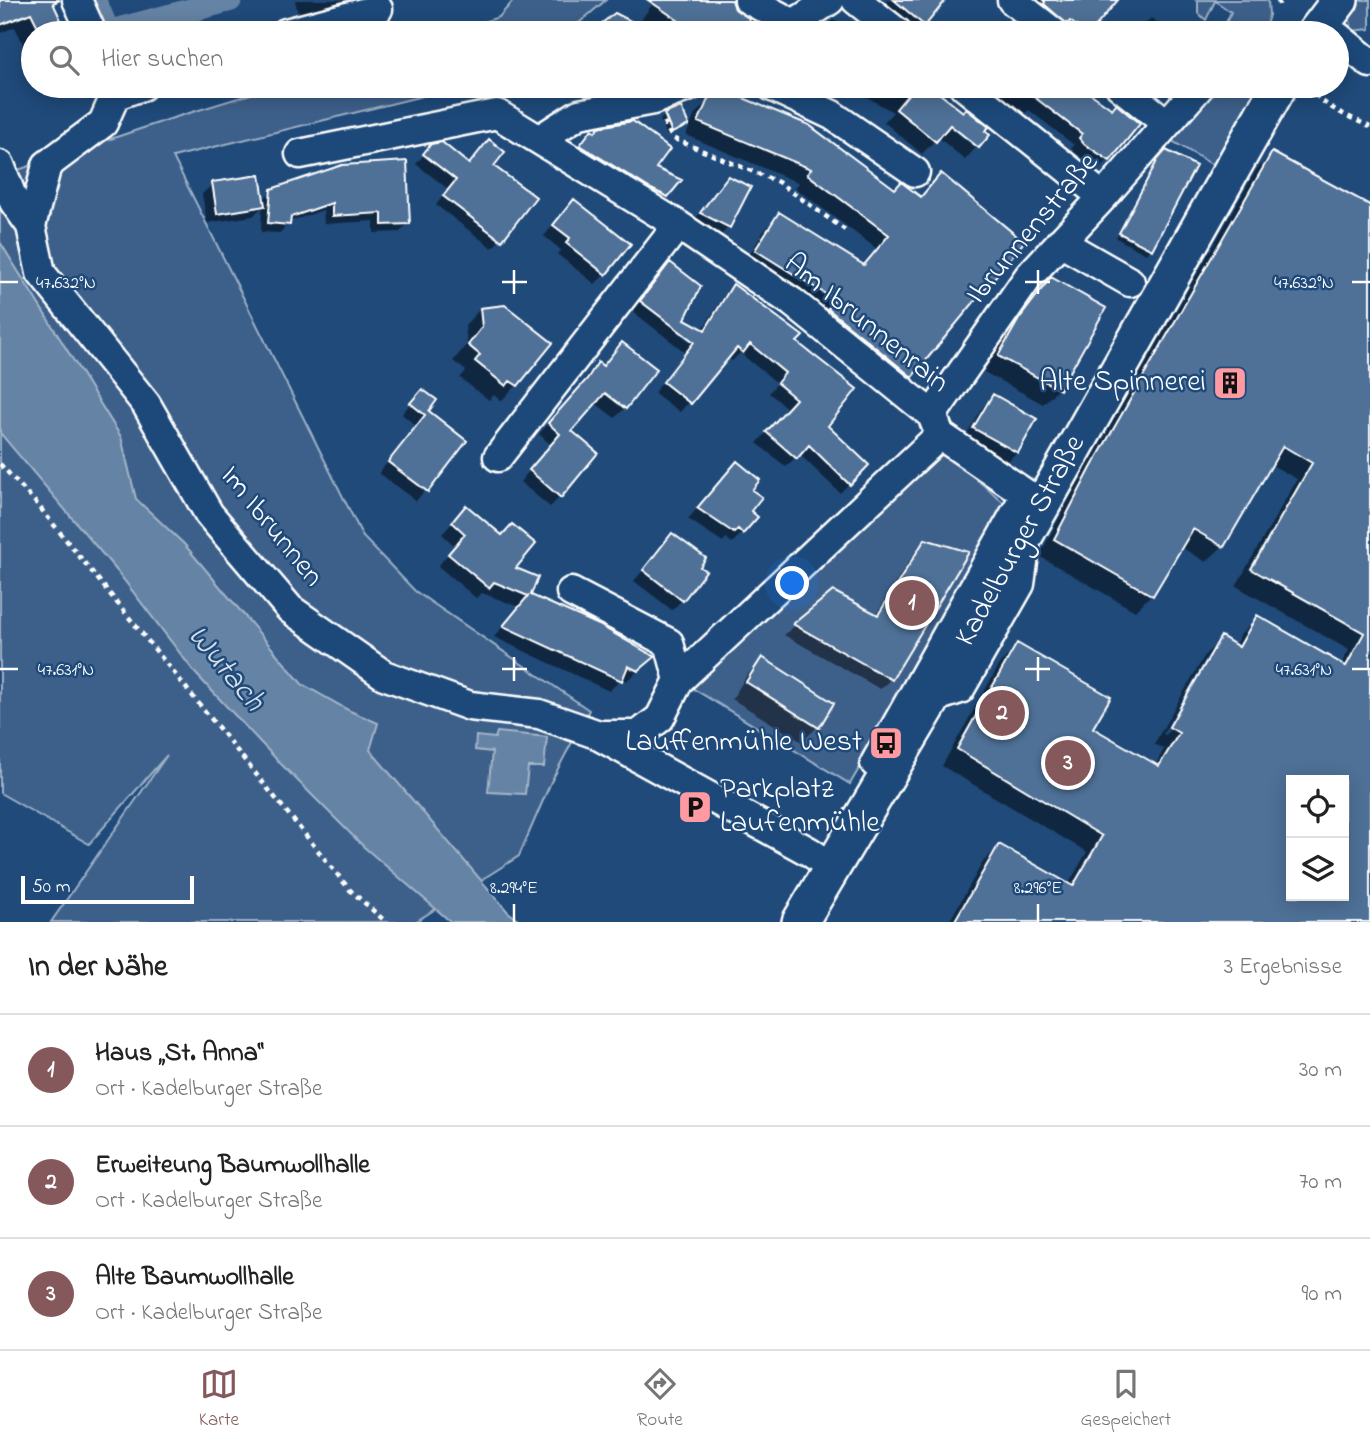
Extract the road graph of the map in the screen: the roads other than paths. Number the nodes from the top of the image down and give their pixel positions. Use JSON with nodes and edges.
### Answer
{"nodes":[{"id":1,"x":77,"y":0,"type":"edge"},
{"id":2,"x":750,"y":0,"type":"edge"},
{"id":3,"x":830,"y":0,"type":"edge"},
{"id":4,"x":856,"y":0,"type":"edge"},
{"id":5,"x":1012,"y":0,"type":"edge"},
{"id":6,"x":378,"y":9,"type":"dead end"},
{"id":7,"x":87,"y":21,"type":"edge"},
{"id":8,"x":332,"y":21,"type":"edge"},
{"id":9,"x":778,"y":21,"type":"edge"},
{"id":10,"x":798,"y":21,"type":"edge"},
{"id":11,"x":883,"y":21,"type":"edge"},
{"id":12,"x":1039,"y":21,"type":"edge"},
{"id":13,"x":1349,"y":46,"type":"edge"},
{"id":14,"x":1370,"y":63,"type":"edge"},
{"id":15,"x":113,"y":98,"type":"edge"},
{"id":16,"x":658,"y":98,"type":"edge"},
{"id":17,"x":796,"y":98,"type":"edge"},
{"id":18,"x":979,"y":98,"type":"edge"},
{"id":19,"x":1134,"y":98,"type":"edge"},
{"id":20,"x":1189,"y":98,"type":"edge"},
{"id":21,"x":1272,"y":98,"type":"edge"},
{"id":22,"x":1166,"y":123,"type":"junction"},
{"id":23,"x":540,"y":139,"type":"junction"},
{"id":24,"x":300,"y":154,"type":"dead end"},
{"id":25,"x":0,"y":165,"type":"edge"},
{"id":26,"x":915,"y":172,"type":"dead end"},
{"id":27,"x":1103,"y":197,"type":"junction"},
{"id":28,"x":678,"y":225,"type":"junction"},
{"id":29,"x":31,"y":226,"type":"junction"},
{"id":30,"x":1060,"y":242,"type":"junction"},
{"id":31,"x":1130,"y":282,"type":"dead end"},
{"id":32,"x":936,"y":425,"type":"junction"},
{"id":33,"x":498,"y":457,"type":"dead end"},
{"id":34,"x":1032,"y":507,"type":"junction"},
{"id":35,"x":571,"y":592,"type":"dead end"},
{"id":36,"x":679,"y":680,"type":"junction"},
{"id":37,"x":599,"y":736,"type":"junction"},
{"id":38,"x":875,"y":794,"type":"junction"},
{"id":39,"x":832,"y":868,"type":"junction"},
{"id":40,"x":800,"y":922,"type":"edge"}],
"edges":[{"from":1,"to":7,"type":"street"},
{"from":2,"to":9,"type":"street"},
{"from":3,"to":10,"type":"street"},
{"from":4,"to":11,"type":"street"},
{"from":5,"to":12,"type":"street"},
{"from":6,"to":8,"type":"street"},
{"from":13,"to":14,"type":"street"},
{"from":15,"to":29,"type":"street","name":"Im Ibrunnen"},
{"from":16,"to":23,"type":"street"},
{"from":17,"to":26,"type":"street"},
{"from":18,"to":27,"type":"street"},
{"from":19,"to":22,"type":"street"},
{"from":20,"to":22,"type":"street","name":"Ibrunnenstraße"},
{"from":21,"to":34,"type":"main road","name":"Kadelburger Straße"},
{"from":22,"to":27,"type":"street","name":"Ibrunnenstraße"},
{"from":23,"to":24,"type":"street","name":"Am Ibrunnenrain"},
{"from":23,"to":28,"type":"street","name":"Am Ibrunnenrain"},
{"from":25,"to":29,"type":"street"},
{"from":27,"to":30,"type":"street","name":"Ibrunnenstraße"},
{"from":28,"to":32,"type":"street","name":"Am Ibrunnenrain"},
{"from":28,"to":33,"type":"street"},
{"from":29,"to":37,"type":"street","name":"Im Ibrunnen"},
{"from":30,"to":31,"type":"street"},
{"from":30,"to":32,"type":"street","name":"Ibrunnenstraße"},
{"from":32,"to":34,"type":"street","name":"Am Ibrunnenrain"},
{"from":32,"to":36,"type":"street","name":"Ibrunnenstraße"},
{"from":34,"to":38,"type":"main road","name":"Kadelburger Straße"},
{"from":34,"to":38,"type":"street"},
{"from":35,"to":36,"type":"street"},
{"from":36,"to":37,"type":"street","name":"Im Ibrunnen"},
{"from":37,"to":39,"type":"street"},
{"from":38,"to":39,"type":"main road","name":"Kadelburger Straße"},
{"from":39,"to":40,"type":"main road","name":"Kadelburger Straße"}]}
